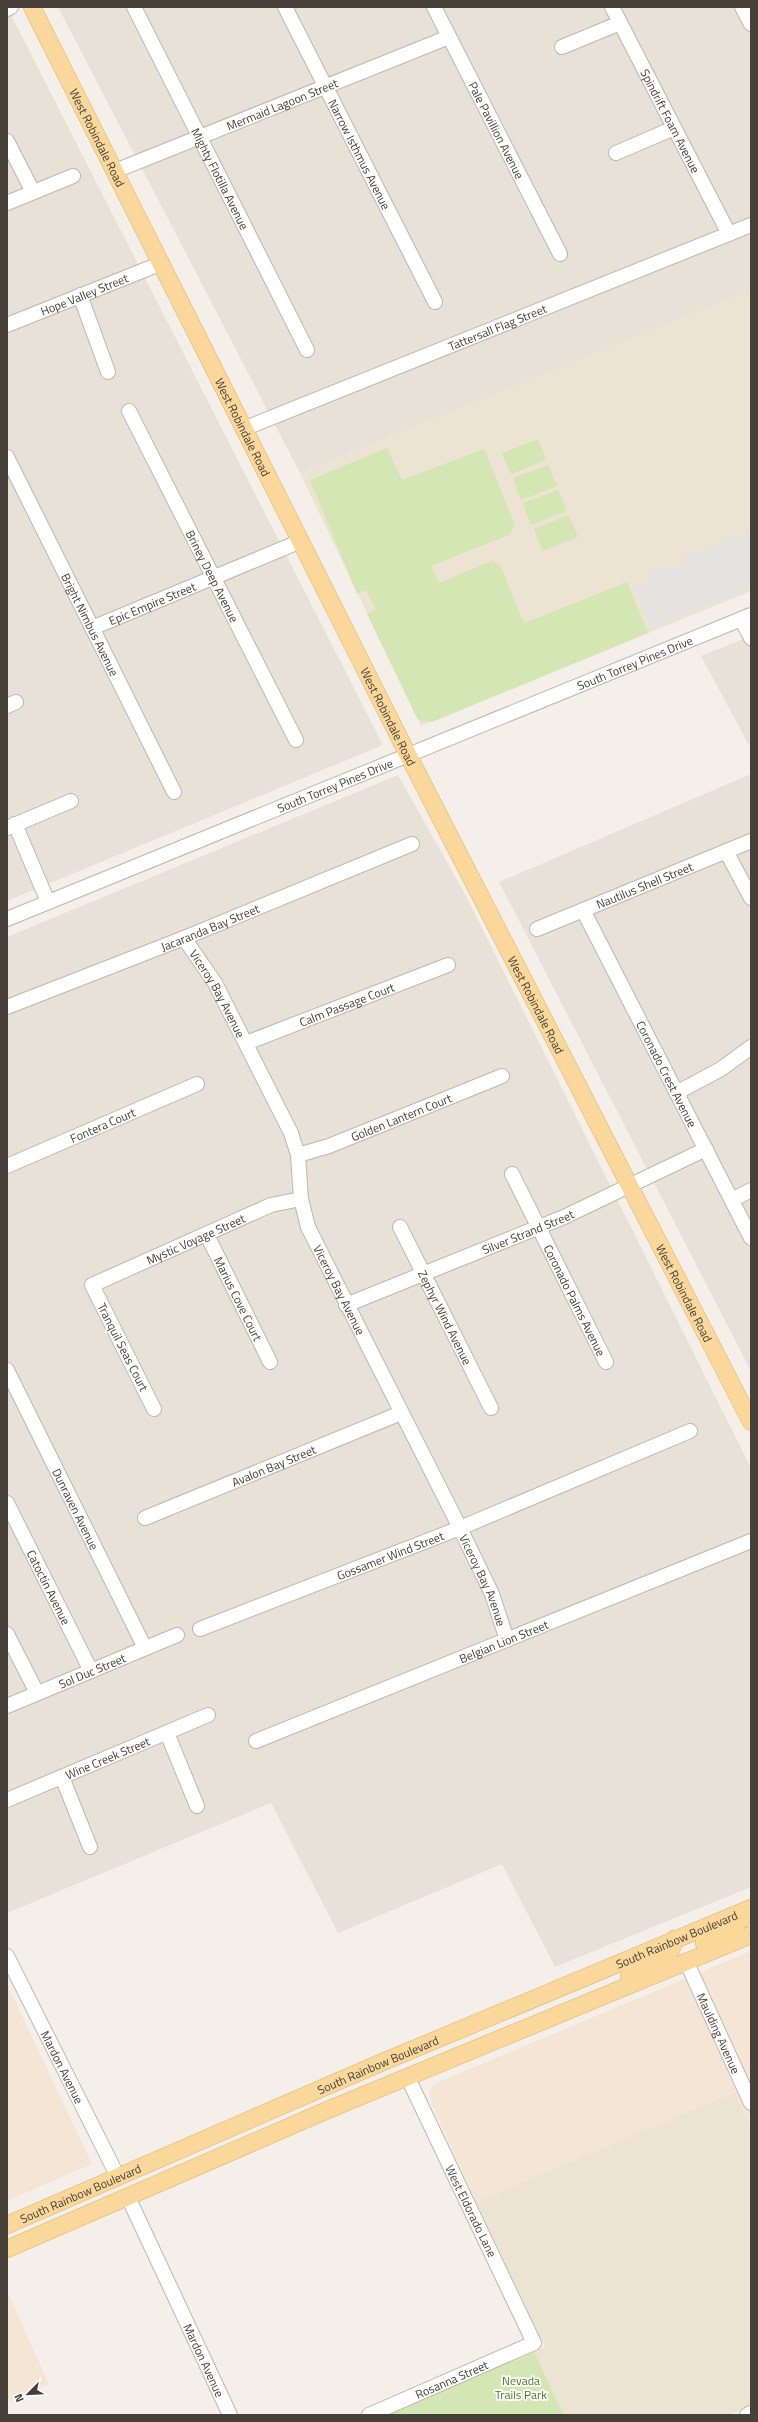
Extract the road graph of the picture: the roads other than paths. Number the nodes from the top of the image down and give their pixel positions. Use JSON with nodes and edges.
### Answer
{"nodes":[{"id":1,"x":11,"y":7,"type":"edge"},
{"id":2,"x":32,"y":7,"type":"edge"},
{"id":3,"x":134,"y":7,"type":"edge"},
{"id":4,"x":285,"y":7,"type":"edge"},
{"id":5,"x":434,"y":7,"type":"edge"},
{"id":6,"x":612,"y":7,"type":"edge"},
{"id":7,"x":742,"y":7,"type":"edge"},
{"id":8,"x":7,"y":9,"type":"edge"},
{"id":9,"x":620,"y":23,"type":"junction"},
{"id":10,"x":751,"y":24,"type":"edge"},
{"id":11,"x":449,"y":37,"type":"junction"},
{"id":12,"x":562,"y":47,"type":"dead end"},
{"id":13,"x":325,"y":86,"type":"junction"},
{"id":14,"x":674,"y":128,"type":"junction"},
{"id":15,"x":200,"y":137,"type":"junction"},
{"id":16,"x":7,"y":141,"type":"edge"},
{"id":17,"x":616,"y":153,"type":"dead end"},
{"id":18,"x":115,"y":171,"type":"junction"},
{"id":19,"x":73,"y":176,"type":"dead end"},
{"id":20,"x":33,"y":192,"type":"junction"},
{"id":21,"x":7,"y":203,"type":"edge"},
{"id":22,"x":751,"y":225,"type":"edge"},
{"id":23,"x":728,"y":234,"type":"junction"},
{"id":24,"x":560,"y":254,"type":"dead end"},
{"id":25,"x":162,"y":263,"type":"junction"},
{"id":26,"x":80,"y":295,"type":"junction"},
{"id":27,"x":434,"y":302,"type":"dead end"},
{"id":28,"x":7,"y":325,"type":"edge"},
{"id":29,"x":307,"y":350,"type":"dead end"},
{"id":30,"x":108,"y":372,"type":"dead end"},
{"id":31,"x":129,"y":411,"type":"dead end"},
{"id":32,"x":243,"y":429,"type":"junction"},
{"id":33,"x":7,"y":457,"type":"edge"},
{"id":34,"x":301,"y":541,"type":"junction"},
{"id":35,"x":214,"y":578,"type":"junction"},
{"id":36,"x":746,"y":617,"type":"edge"},
{"id":37,"x":92,"y":628,"type":"junction"},
{"id":38,"x":751,"y":638,"type":"edge"},
{"id":39,"x":296,"y":740,"type":"dead end"},
{"id":40,"x":408,"y":755,"type":"junction"},
{"id":41,"x":174,"y":792,"type":"dead end"},
{"id":42,"x":71,"y":801,"type":"dead end"},
{"id":43,"x":11,"y":826,"type":"edge"},
{"id":44,"x":751,"y":841,"type":"edge"},
{"id":45,"x":412,"y":844,"type":"dead end"},
{"id":46,"x":726,"y":851,"type":"junction"},
{"id":47,"x":751,"y":898,"type":"edge"},
{"id":48,"x":48,"y":902,"type":"junction"},
{"id":49,"x":584,"y":910,"type":"junction"},
{"id":50,"x":7,"y":919,"type":"edge"},
{"id":51,"x":538,"y":929,"type":"dead end"},
{"id":52,"x":184,"y":938,"type":"junction"},
{"id":53,"x":448,"y":965,"type":"dead end"},
{"id":54,"x":7,"y":1007,"type":"edge"},
{"id":55,"x":246,"y":1043,"type":"junction"},
{"id":56,"x":751,"y":1047,"type":"edge"},
{"id":57,"x":502,"y":1076,"type":"dead end"},
{"id":58,"x":197,"y":1084,"type":"dead end"},
{"id":59,"x":678,"y":1092,"type":"junction"},
{"id":60,"x":706,"y":1149,"type":"junction"},
{"id":61,"x":298,"y":1155,"type":"junction"},
{"id":62,"x":7,"y":1166,"type":"edge"},
{"id":63,"x":512,"y":1174,"type":"dead end"},
{"id":64,"x":631,"y":1187,"type":"junction"},
{"id":65,"x":751,"y":1190,"type":"edge"},
{"id":66,"x":301,"y":1198,"type":"junction"},
{"id":67,"x":732,"y":1200,"type":"junction"},
{"id":68,"x":400,"y":1227,"type":"dead end"},
{"id":69,"x":538,"y":1227,"type":"junction"},
{"id":70,"x":207,"y":1235,"type":"junction"},
{"id":71,"x":751,"y":1238,"type":"edge"},
{"id":72,"x":424,"y":1275,"type":"junction"},
{"id":73,"x":92,"y":1285,"type":"joint"},
{"id":74,"x":346,"y":1305,"type":"junction"},
{"id":75,"x":270,"y":1362,"type":"dead end"},
{"id":76,"x":606,"y":1362,"type":"dead end"},
{"id":77,"x":7,"y":1370,"type":"edge"},
{"id":78,"x":491,"y":1408,"type":"dead end"},
{"id":79,"x":154,"y":1409,"type":"dead end"},
{"id":80,"x":401,"y":1413,"type":"junction"},
{"id":81,"x":751,"y":1422,"type":"edge"},
{"id":82,"x":690,"y":1431,"type":"dead end"},
{"id":83,"x":7,"y":1503,"type":"edge"},
{"id":84,"x":145,"y":1518,"type":"dead end"},
{"id":85,"x":460,"y":1528,"type":"junction"},
{"id":86,"x":751,"y":1541,"type":"edge"},
{"id":87,"x":200,"y":1629,"type":"dead end"},
{"id":88,"x":7,"y":1634,"type":"edge"},
{"id":89,"x":177,"y":1635,"type":"dead end"},
{"id":90,"x":508,"y":1640,"type":"junction"},
{"id":91,"x":145,"y":1648,"type":"junction"},
{"id":92,"x":91,"y":1671,"type":"junction"},
{"id":93,"x":37,"y":1693,"type":"junction"},
{"id":94,"x":7,"y":1706,"type":"edge"},
{"id":95,"x":208,"y":1715,"type":"dead end"},
{"id":96,"x":167,"y":1733,"type":"junction"},
{"id":97,"x":256,"y":1741,"type":"dead end"},
{"id":98,"x":62,"y":1777,"type":"junction"},
{"id":99,"x":7,"y":1800,"type":"edge"},
{"id":100,"x":197,"y":1806,"type":"dead end"},
{"id":101,"x":90,"y":1847,"type":"dead end"},
{"id":102,"x":751,"y":1908,"type":"edge"},
{"id":103,"x":751,"y":1935,"type":"edge"},
{"id":104,"x":674,"y":1939,"type":"junction"},
{"id":105,"x":7,"y":1956,"type":"edge"},
{"id":106,"x":687,"y":1963,"type":"junction"},
{"id":107,"x":616,"y":1993,"type":"junction"},
{"id":108,"x":459,"y":2031,"type":"junction"},
{"id":109,"x":378,"y":2064,"type":"junction"},
{"id":110,"x":408,"y":2078,"type":"junction"},
{"id":111,"x":751,"y":2103,"type":"edge"},
{"id":112,"x":330,"y":2109,"type":"junction"},
{"id":113,"x":209,"y":2139,"type":"junction"},
{"id":114,"x":118,"y":2177,"type":"junction"},
{"id":115,"x":128,"y":2197,"type":"junction"},
{"id":116,"x":7,"y":2225,"type":"edge"},
{"id":117,"x":41,"y":2234,"type":"junction"},
{"id":118,"x":7,"y":2249,"type":"edge"},
{"id":119,"x":534,"y":2343,"type":"joint"},
{"id":120,"x":751,"y":2413,"type":"edge"},
{"id":121,"x":230,"y":2415,"type":"edge"},
{"id":122,"x":369,"y":2415,"type":"edge"},
{"id":123,"x":747,"y":2415,"type":"edge"}],
"edges":[{"from":1,"to":8,"type":"street"},
{"from":2,"to":18,"type":"main road","name":"West Robindale Road"},
{"from":3,"to":15,"type":"street","name":"Mighty Flotilla Avenue"},
{"from":4,"to":13,"type":"street","name":"Narrow Isthmus Avenue"},
{"from":5,"to":11,"type":"street","name":"Pale Pavillion Avenue"},
{"from":6,"to":9,"type":"street","name":"Spindrift Foam Avenue"},
{"from":7,"to":10,"type":"street"},
{"from":9,"to":12,"type":"street"},
{"from":9,"to":14,"type":"street","name":"Spindrift Foam Avenue"},
{"from":11,"to":13,"type":"street","name":"Mermaid Lagoon Street"},
{"from":11,"to":24,"type":"street","name":"Pale Pavillion Avenue"},
{"from":13,"to":15,"type":"street","name":"Mermaid Lagoon Street"},
{"from":13,"to":27,"type":"street","name":"Narrow Isthmus Avenue"},
{"from":14,"to":17,"type":"street"},
{"from":14,"to":23,"type":"street","name":"Spindrift Foam Avenue"},
{"from":15,"to":18,"type":"street","name":"Mermaid Lagoon Street"},
{"from":15,"to":29,"type":"street","name":"Mighty Flotilla Avenue"},
{"from":16,"to":20,"type":"street"},
{"from":18,"to":25,"type":"main road","name":"West Robindale Road"},
{"from":19,"to":20,"type":"street"},
{"from":20,"to":21,"type":"street"},
{"from":22,"to":23,"type":"street","name":"Tattersall Flag Street"},
{"from":23,"to":32,"type":"street","name":"Tattersall Flag Street"},
{"from":25,"to":26,"type":"street","name":"Hope Valley Street"},
{"from":25,"to":32,"type":"main road","name":"West Robindale Road"},
{"from":26,"to":28,"type":"street","name":"Hope Valley Street"},
{"from":26,"to":30,"type":"street"},
{"from":31,"to":35,"type":"street","name":"Briney Deep Avenue"},
{"from":32,"to":34,"type":"main road","name":"West Robindale Road"},
{"from":33,"to":37,"type":"street","name":"Bright Nimbus Avenue"},
{"from":34,"to":35,"type":"street","name":"Epic Empire Street"},
{"from":34,"to":40,"type":"main road","name":"West Robindale Road"},
{"from":35,"to":37,"type":"street","name":"Epic Empire Street"},
{"from":35,"to":39,"type":"street","name":"Briney Deep Avenue"},
{"from":36,"to":38,"type":"street"},
{"from":36,"to":40,"type":"street","name":"South Torrey Pines Drive"},
{"from":37,"to":41,"type":"street","name":"Bright Nimbus Avenue"},
{"from":40,"to":48,"type":"street","name":"South Torrey Pines Drive"},
{"from":40,"to":64,"type":"main road","name":"West Robindale Road"},
{"from":42,"to":43,"type":"street"},
{"from":43,"to":48,"type":"street"},
{"from":44,"to":46,"type":"street","name":"Nautilus Shell Street"},
{"from":45,"to":52,"type":"street","name":"Jacaranda Bay Street"},
{"from":46,"to":47,"type":"street"},
{"from":46,"to":49,"type":"street","name":"Nautilus Shell Street"},
{"from":48,"to":50,"type":"street","name":"South Torrey Pines Drive"},
{"from":49,"to":51,"type":"street","name":"Nautilus Shell Street"},
{"from":49,"to":59,"type":"street","name":"Coronado Crest Avenue"},
{"from":52,"to":54,"type":"street","name":"Jacaranda Bay Street"},
{"from":52,"to":55,"type":"street","name":"Viceroy Bay Avenue"},
{"from":53,"to":55,"type":"street","name":"Calm Passage Court"},
{"from":55,"to":61,"type":"street","name":"Viceroy Bay Avenue"},
{"from":56,"to":59,"type":"street"},
{"from":57,"to":61,"type":"street","name":"Golden Lantern Court"},
{"from":58,"to":62,"type":"street","name":"Fontera Court"},
{"from":59,"to":60,"type":"street","name":"Coronado Crest Avenue"},
{"from":60,"to":64,"type":"street","name":"Silver Strand Street"},
{"from":60,"to":67,"type":"street","name":"Coronado Crest Avenue"},
{"from":61,"to":66,"type":"street","name":"Viceroy Bay Avenue"},
{"from":63,"to":69,"type":"street","name":"Coronado Palms Avenue"},
{"from":64,"to":69,"type":"street","name":"Silver Strand Street"},
{"from":64,"to":81,"type":"main road","name":"West Robindale Road"},
{"from":65,"to":67,"type":"street"},
{"from":66,"to":70,"type":"street","name":"Mystic Voyage Street"},
{"from":66,"to":74,"type":"street","name":"Viceroy Bay Avenue"},
{"from":67,"to":71,"type":"street","name":"Coronado Crest Avenue"},
{"from":68,"to":72,"type":"street","name":"Zephyr Wind Avenue"},
{"from":69,"to":72,"type":"street","name":"Silver Strand Street"},
{"from":69,"to":76,"type":"street","name":"Coronado Palms Avenue"},
{"from":70,"to":73,"type":"street","name":"Mystic Voyage Street"},
{"from":70,"to":75,"type":"street","name":"Marius Cove Court"},
{"from":72,"to":74,"type":"street","name":"Silver Strand Street"},
{"from":72,"to":78,"type":"street","name":"Zephyr Wind Avenue"},
{"from":73,"to":79,"type":"street","name":"Tranquil Seas Court"},
{"from":74,"to":80,"type":"street","name":"Viceroy Bay Avenue"},
{"from":77,"to":91,"type":"street","name":"Dunraven Avenue"},
{"from":80,"to":84,"type":"street","name":"Avalon Bay Street"},
{"from":80,"to":85,"type":"street","name":"Viceroy Bay Avenue"},
{"from":82,"to":85,"type":"street","name":"Gossamer Wind Street"},
{"from":83,"to":92,"type":"street","name":"Catoctin Avenue"},
{"from":85,"to":87,"type":"street","name":"Gossamer Wind Street"},
{"from":85,"to":90,"type":"street","name":"Viceroy Bay Avenue"},
{"from":86,"to":90,"type":"street","name":"Belgian Lion Street"},
{"from":88,"to":93,"type":"street"},
{"from":89,"to":91,"type":"street","name":"Sol Duc Street"},
{"from":90,"to":97,"type":"street","name":"Belgian Lion Street"},
{"from":91,"to":92,"type":"street","name":"Sol Duc Street"},
{"from":92,"to":93,"type":"street","name":"Sol Duc Street"},
{"from":93,"to":94,"type":"street","name":"Sol Duc Street"},
{"from":95,"to":96,"type":"street","name":"Wine Creek Street"},
{"from":96,"to":98,"type":"street","name":"Wine Creek Street"},
{"from":96,"to":100,"type":"street"},
{"from":98,"to":99,"type":"street","name":"Wine Creek Street"},
{"from":98,"to":101,"type":"street"},
{"from":102,"to":104,"type":"main road","name":"South Rainbow Boulevard"},
{"from":102,"to":106,"type":"main road"},
{"from":103,"to":106,"type":"main road","name":"South Rainbow Boulevard"},
{"from":104,"to":107,"type":"main road"},
{"from":104,"to":108,"type":"main road","name":"South Rainbow Boulevard"},
{"from":105,"to":114,"type":"street","name":"Mardon Avenue"},
{"from":106,"to":107,"type":"main road","name":"South Rainbow Boulevard"},
{"from":106,"to":111,"type":"street","name":"Maulding Avenue"},
{"from":107,"to":110,"type":"main road","name":"South Rainbow Boulevard"},
{"from":108,"to":109,"type":"main road","name":"South Rainbow Boulevard"},
{"from":108,"to":110,"type":"main road"},
{"from":109,"to":112,"type":"main road"},
{"from":109,"to":113,"type":"main road","name":"South Rainbow Boulevard"},
{"from":110,"to":112,"type":"main road","name":"South Rainbow Boulevard"},
{"from":110,"to":119,"type":"street","name":"West Eldorado Lane"},
{"from":112,"to":115,"type":"main road","name":"South Rainbow Boulevard"},
{"from":113,"to":114,"type":"main road","name":"South Rainbow Boulevard"},
{"from":113,"to":115,"type":"main road"},
{"from":114,"to":116,"type":"main road","name":"South Rainbow Boulevard"},
{"from":114,"to":117,"type":"main road"},
{"from":115,"to":117,"type":"main road","name":"South Rainbow Boulevard"},
{"from":115,"to":121,"type":"street","name":"Mardon Avenue"},
{"from":117,"to":118,"type":"main road","name":"South Rainbow Boulevard"},
{"from":119,"to":122,"type":"street","name":"Rosanna Street"},
{"from":120,"to":123,"type":"street"}]}
